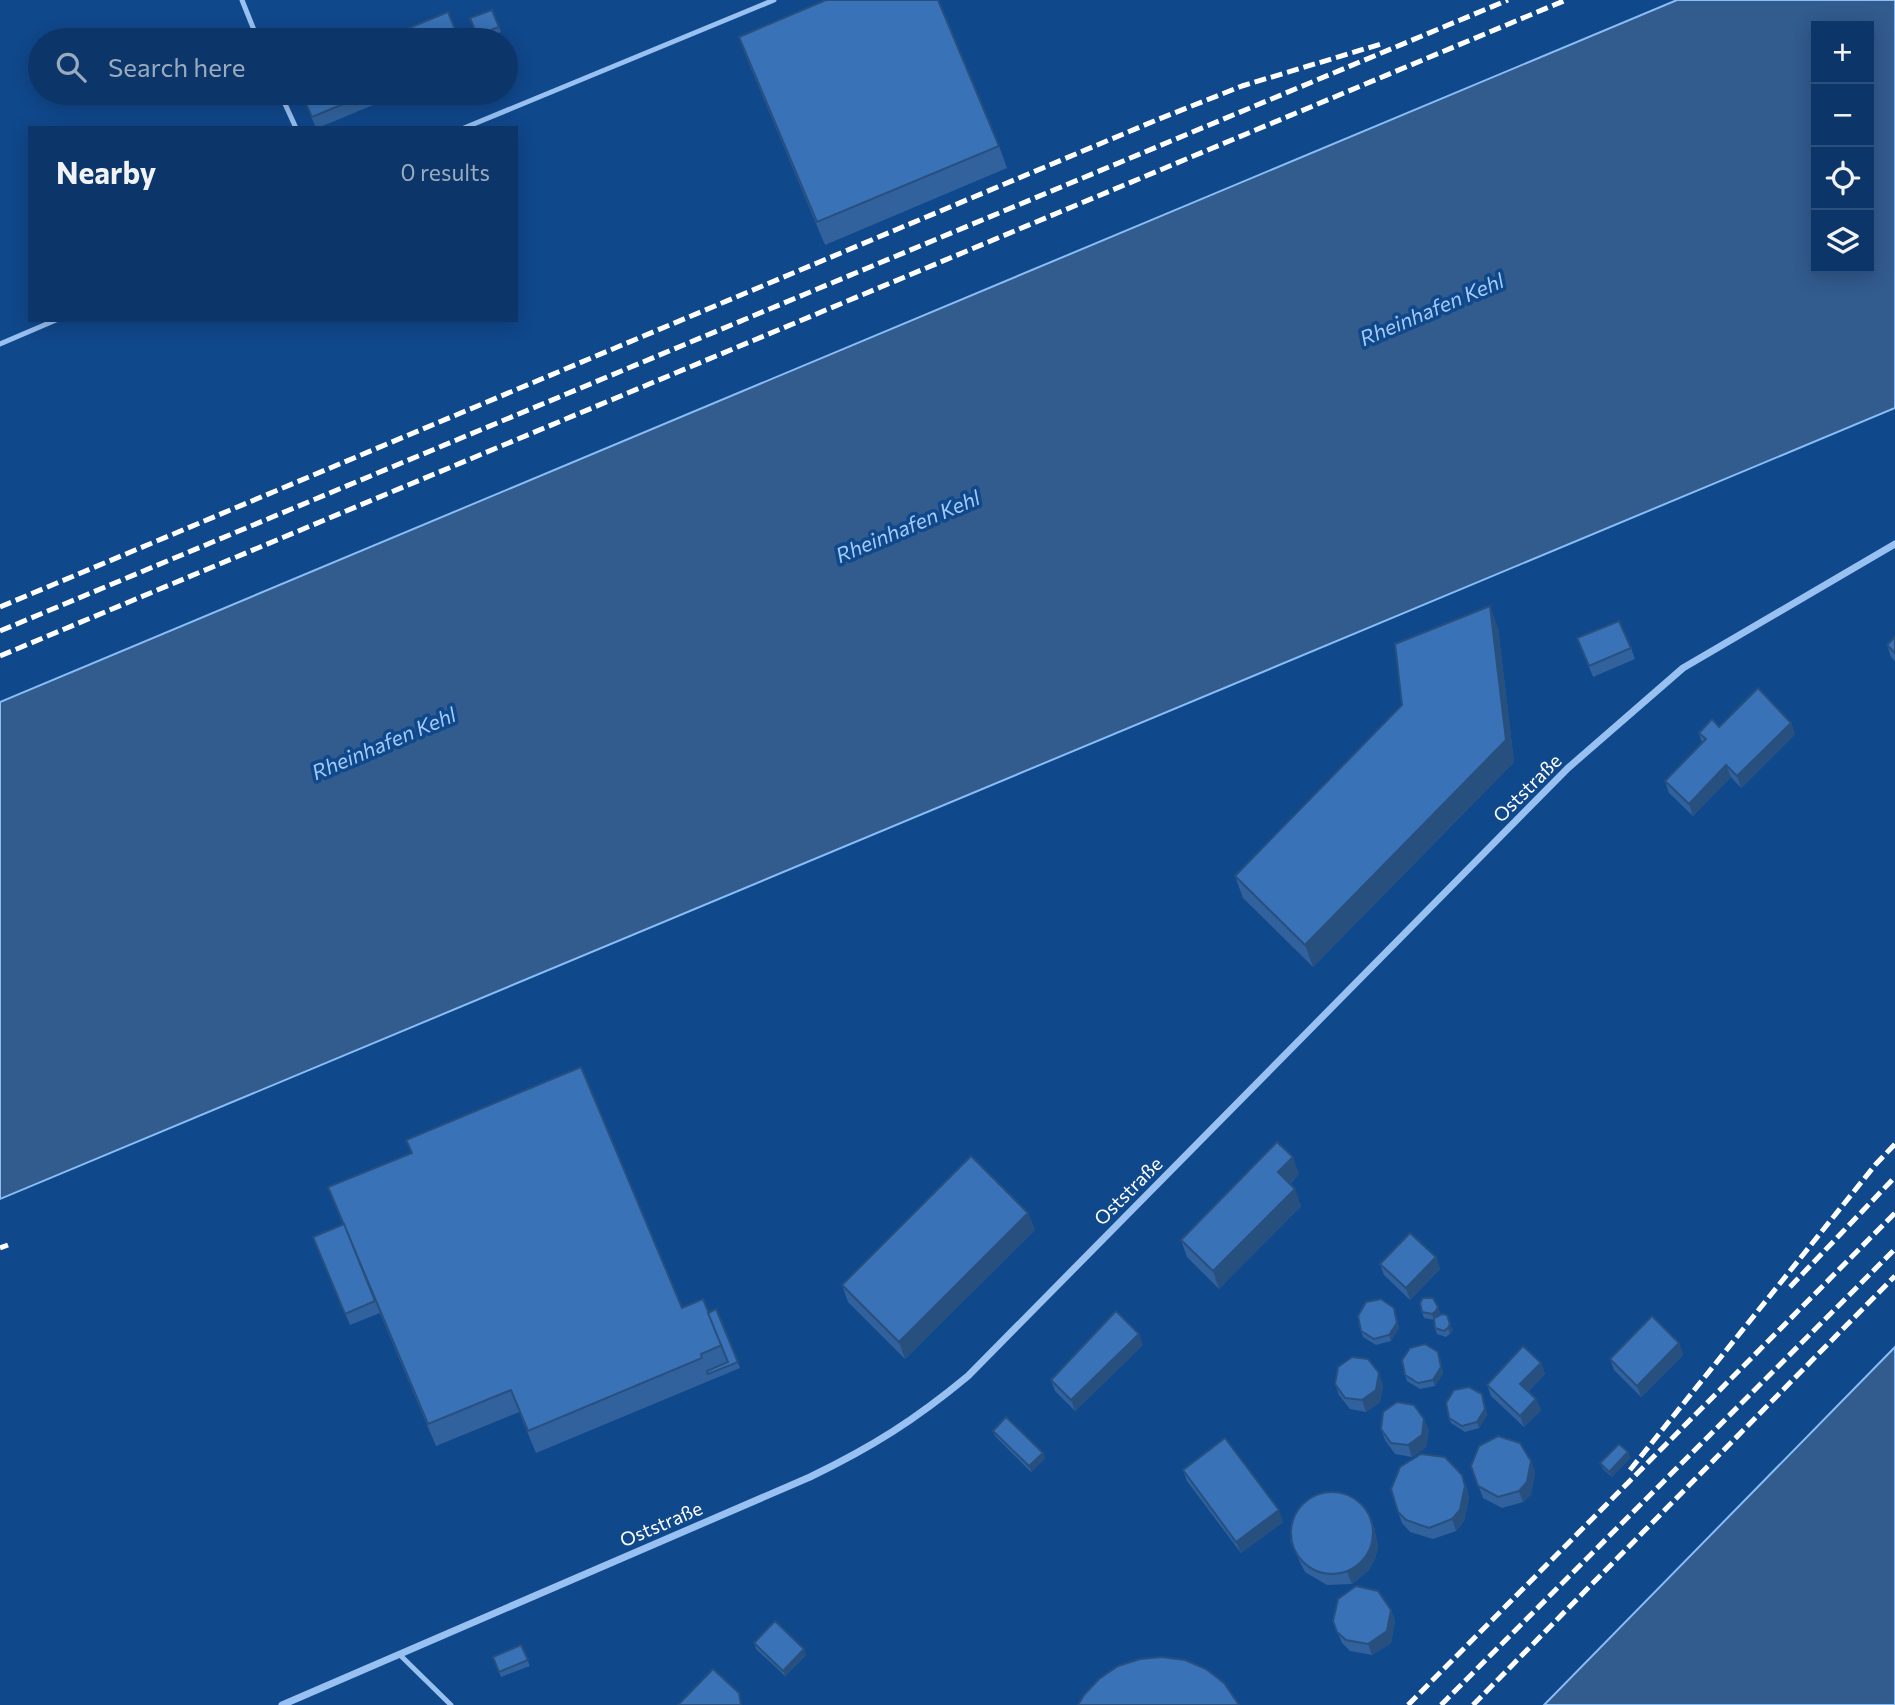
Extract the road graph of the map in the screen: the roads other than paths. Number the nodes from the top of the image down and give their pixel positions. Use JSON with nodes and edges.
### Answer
{"nodes":[{"id":1,"x":242,"y":0,"type":"edge"},
{"id":2,"x":774,"y":0,"type":"edge"},
{"id":3,"x":253,"y":28,"type":"edge"},
{"id":4,"x":285,"y":105,"type":"edge"},
{"id":5,"x":295,"y":126,"type":"edge"},
{"id":6,"x":469,"y":126,"type":"edge"},
{"id":7,"x":51,"y":322,"type":"edge"},
{"id":8,"x":0,"y":344,"type":"edge"},
{"id":9,"x":1895,"y":544,"type":"edge"},
{"id":10,"x":399,"y":1654,"type":"junction"},
{"id":11,"x":282,"y":1705,"type":"edge"},
{"id":12,"x":451,"y":1705,"type":"edge"}],
"edges":[{"from":1,"to":3,"type":"lane"},
{"from":2,"to":6,"type":"lane"},
{"from":4,"to":5,"type":"lane"},
{"from":7,"to":8,"type":"lane"},
{"from":9,"to":10,"type":"street","name":"Oststraße"},
{"from":10,"to":11,"type":"street","name":"Oststraße"},
{"from":10,"to":12,"type":"lane"}]}
